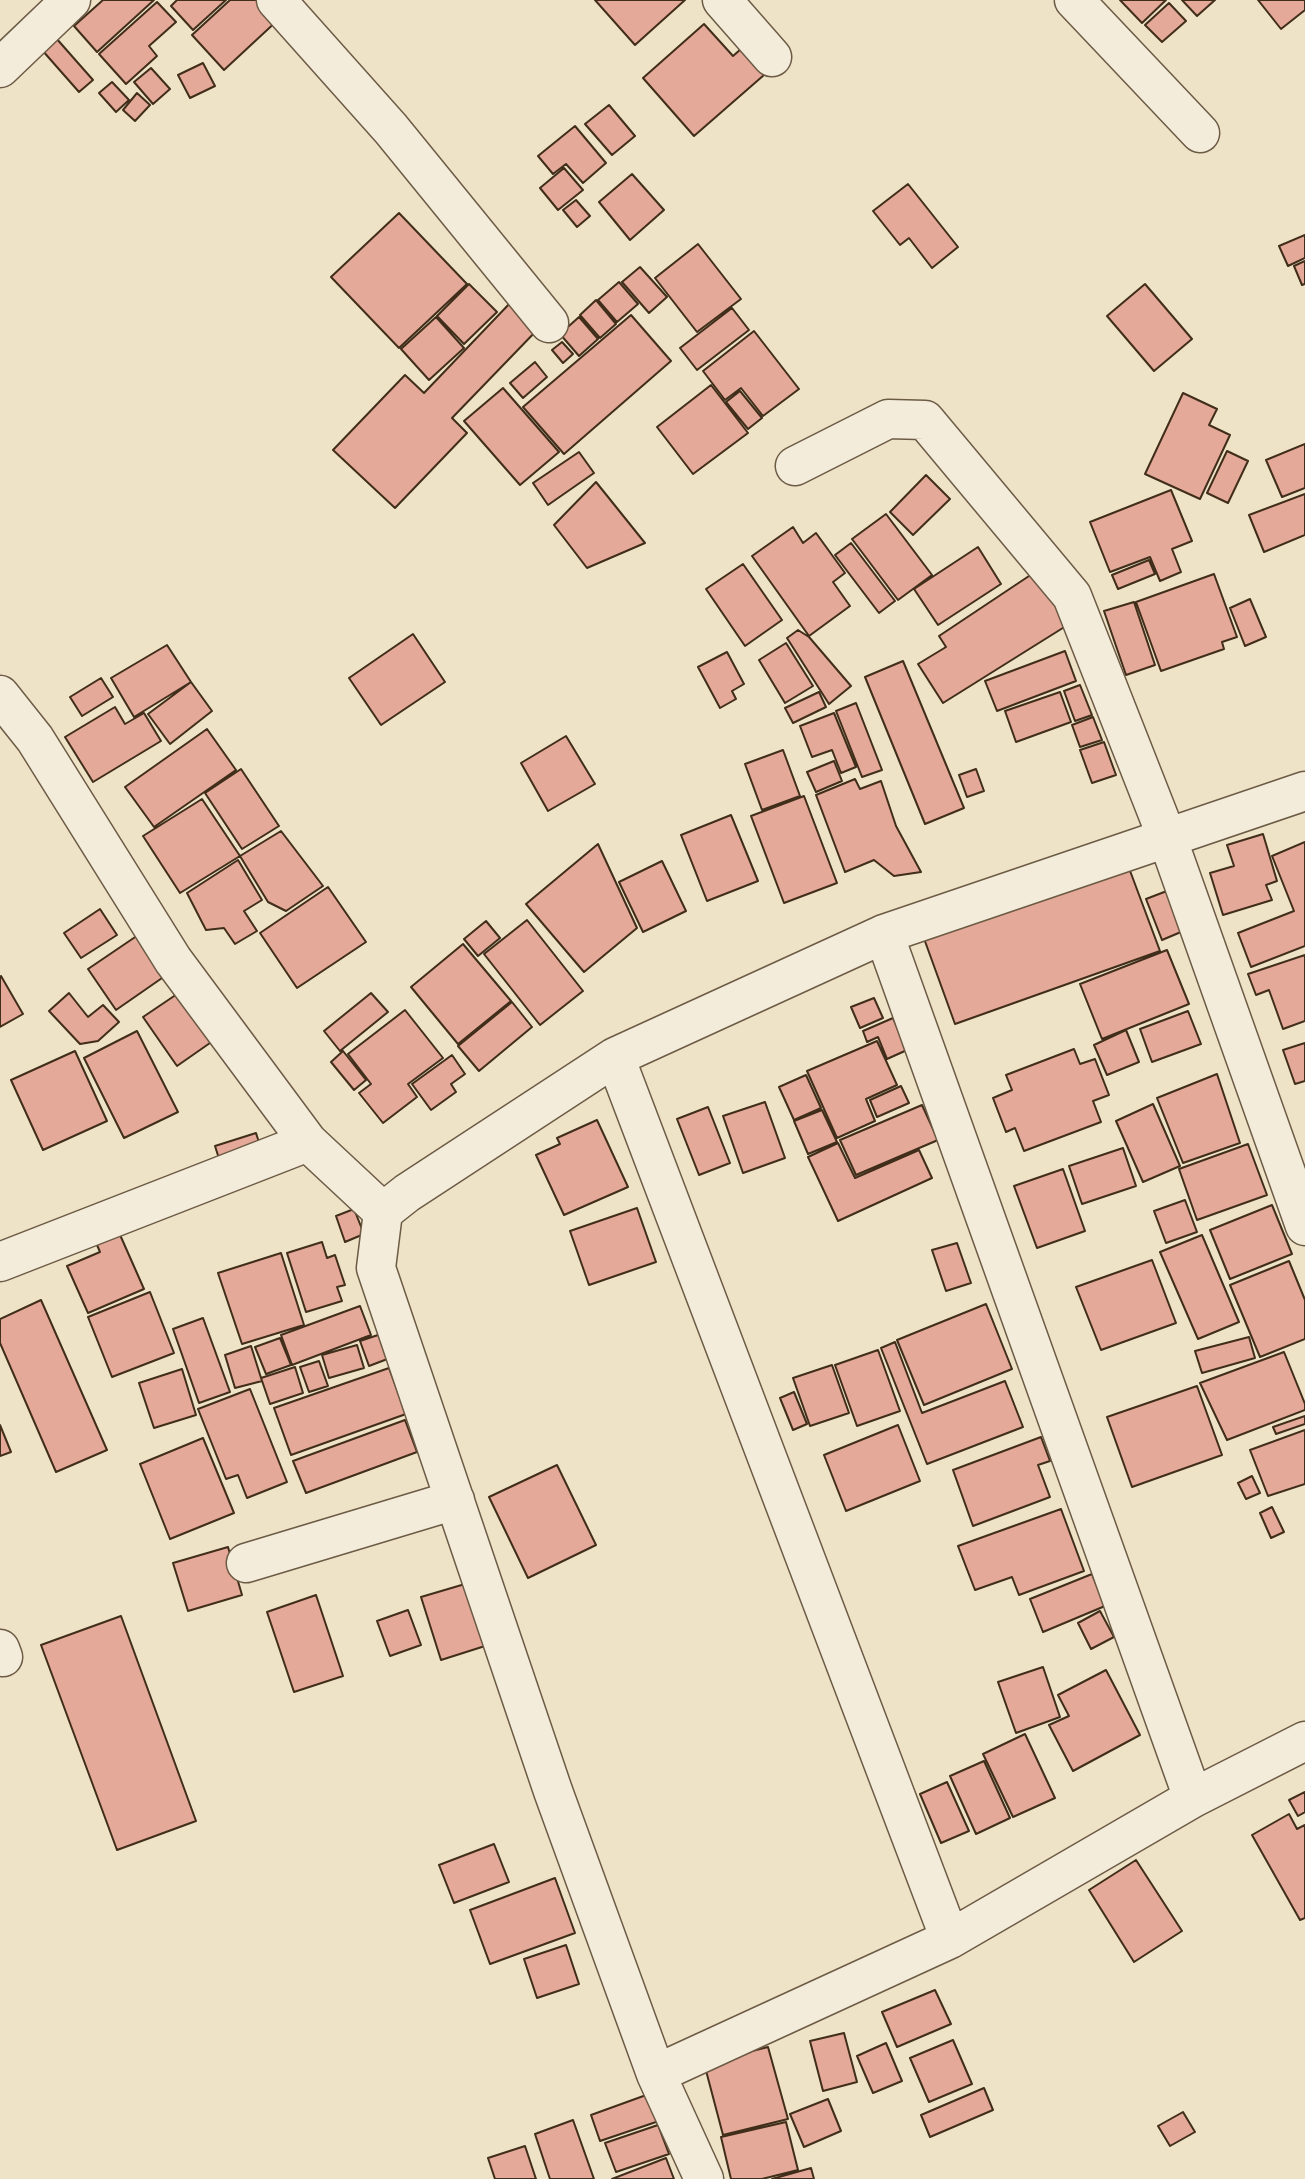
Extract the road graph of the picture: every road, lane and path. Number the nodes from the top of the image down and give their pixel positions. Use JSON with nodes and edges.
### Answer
{"nodes":[{"id":1,"x":71,"y":0,"type":"edge"},
{"id":2,"x":276,"y":0,"type":"edge"},
{"id":3,"x":722,"y":0,"type":"edge"},
{"id":4,"x":1074,"y":0,"type":"edge"},
{"id":5,"x":772,"y":57,"type":"dead end"},
{"id":6,"x":0,"y":68,"type":"edge"},
{"id":7,"x":1200,"y":133,"type":"dead end"},
{"id":8,"x":549,"y":323,"type":"dead end"},
{"id":9,"x":795,"y":466,"type":"dead end"},
{"id":10,"x":0,"y":695,"type":"edge"},
{"id":11,"x":1305,"y":792,"type":"edge"},
{"id":12,"x":1168,"y":840,"type":"junction"},
{"id":13,"x":884,"y":934,"type":"junction"},
{"id":14,"x":615,"y":1057,"type":"junction"},
{"id":15,"x":308,"y":1142,"type":"junction"},
{"id":16,"x":383,"y":1212,"type":"junction"},
{"id":17,"x":1305,"y":1226,"type":"edge"},
{"id":18,"x":0,"y":1262,"type":"edge"},
{"id":19,"x":455,"y":1500,"type":"junction"},
{"id":20,"x":246,"y":1563,"type":"dead end"},
{"id":21,"x":1305,"y":1741,"type":"edge"},
{"id":22,"x":1193,"y":1798,"type":"junction"},
{"id":23,"x":950,"y":1939,"type":"junction"},
{"id":24,"x":656,"y":2074,"type":"junction"},
{"id":25,"x":704,"y":2179,"type":"edge"}],
"edges":[{"from":1,"to":6,"type":"street"},
{"from":2,"to":8,"type":"street"},
{"from":3,"to":5,"type":"street"},
{"from":4,"to":7,"type":"street"},
{"from":9,"to":12,"type":"street"},
{"from":10,"to":15,"type":"street"},
{"from":11,"to":12,"type":"street"},
{"from":12,"to":13,"type":"street"},
{"from":12,"to":17,"type":"street"},
{"from":13,"to":14,"type":"street"},
{"from":13,"to":22,"type":"street"},
{"from":14,"to":16,"type":"street"},
{"from":14,"to":23,"type":"street"},
{"from":15,"to":16,"type":"street"},
{"from":15,"to":18,"type":"street"},
{"from":16,"to":19,"type":"street"},
{"from":19,"to":20,"type":"street"},
{"from":19,"to":24,"type":"street"},
{"from":21,"to":22,"type":"street"},
{"from":22,"to":23,"type":"street"},
{"from":23,"to":24,"type":"street"},
{"from":24,"to":25,"type":"street"}]}
